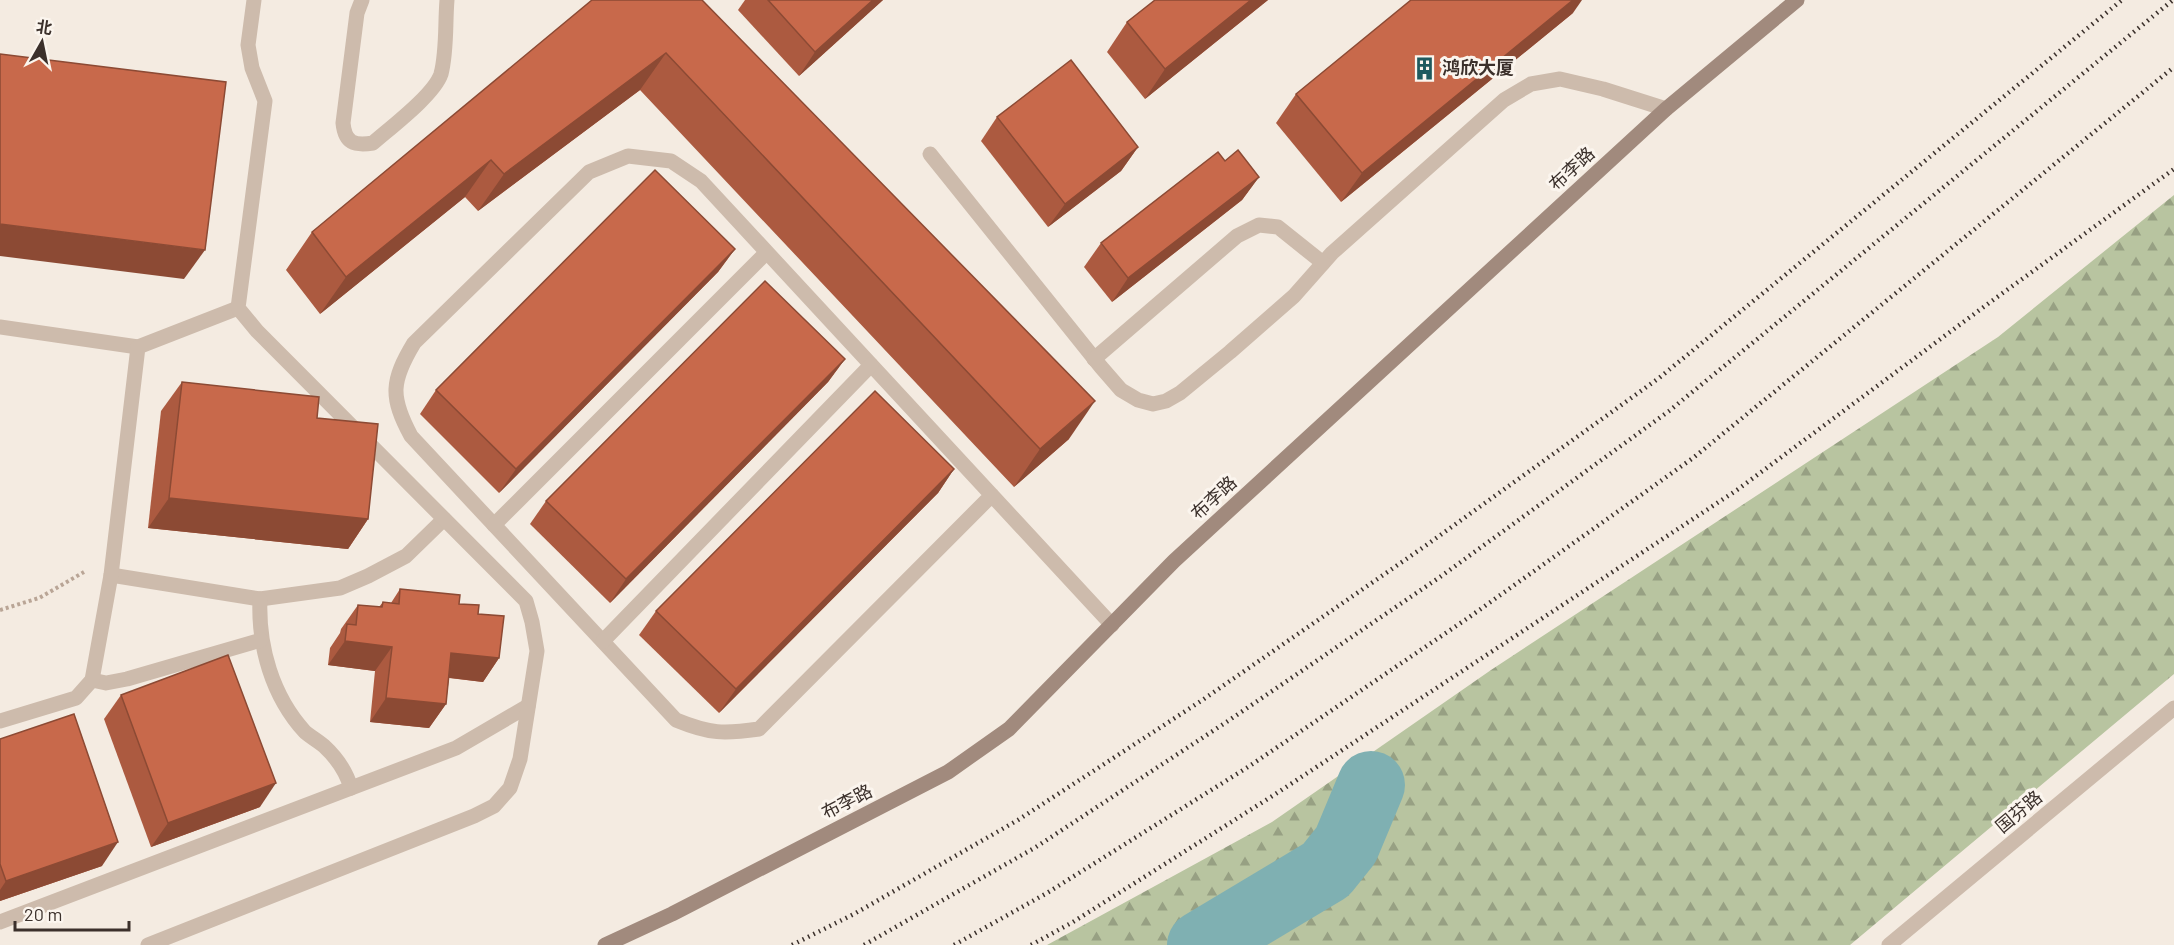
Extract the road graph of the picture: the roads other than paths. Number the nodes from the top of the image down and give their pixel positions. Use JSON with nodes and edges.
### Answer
{"nodes":[{"id":1,"x":254,"y":0,"type":"edge"},
{"id":2,"x":362,"y":0,"type":"edge"},
{"id":3,"x":447,"y":0,"type":"edge"},
{"id":4,"x":1797,"y":0,"type":"edge"},
{"id":5,"x":1666,"y":109,"type":"junction"},
{"id":6,"x":930,"y":154,"type":"dead end"},
{"id":7,"x":766,"y":253,"type":"junction"},
{"id":8,"x":1323,"y":263,"type":"junction"},
{"id":9,"x":238,"y":308,"type":"junction"},
{"id":10,"x":0,"y":327,"type":"edge"},
{"id":11,"x":138,"y":347,"type":"junction"},
{"id":12,"x":1094,"y":359,"type":"junction"},
{"id":13,"x":871,"y":365,"type":"junction"},
{"id":14,"x":992,"y":495,"type":"junction"},
{"id":15,"x":444,"y":519,"type":"junction"},
{"id":16,"x":494,"y":525,"type":"junction"},
{"id":17,"x":111,"y":575,"type":"junction"},
{"id":18,"x":260,"y":598,"type":"junction"},
{"id":19,"x":1112,"y":625,"type":"junction"},
{"id":20,"x":261,"y":640,"type":"junction"},
{"id":21,"x":603,"y":641,"type":"junction"},
{"id":22,"x":92,"y":680,"type":"junction"},
{"id":23,"x":528,"y":706,"type":"junction"},
{"id":24,"x":2174,"y":708,"type":"edge"},
{"id":25,"x":0,"y":721,"type":"edge"},
{"id":26,"x":351,"y":788,"type":"junction"},
{"id":27,"x":0,"y":922,"type":"edge"},
{"id":28,"x":148,"y":945,"type":"edge"},
{"id":29,"x":605,"y":945,"type":"edge"},
{"id":30,"x":1889,"y":945,"type":"edge"}],
"edges":[{"from":1,"to":9,"type":"street"},
{"from":2,"to":3,"type":"street"},
{"from":4,"to":5,"type":"main road","name":"布李路"},
{"from":5,"to":8,"type":"street"},
{"from":5,"to":19,"type":"main road","name":"布李路"},
{"from":6,"to":12,"type":"street"},
{"from":7,"to":13,"type":"street"},
{"from":7,"to":16,"type":"street"},
{"from":7,"to":16,"type":"street"},
{"from":8,"to":12,"type":"street"},
{"from":8,"to":12,"type":"street"},
{"from":9,"to":11,"type":"street"},
{"from":9,"to":15,"type":"street"},
{"from":10,"to":11,"type":"street"},
{"from":11,"to":17,"type":"street"},
{"from":13,"to":14,"type":"street"},
{"from":13,"to":21,"type":"street"},
{"from":14,"to":19,"type":"street"},
{"from":14,"to":21,"type":"street"},
{"from":15,"to":18,"type":"street"},
{"from":15,"to":23,"type":"street"},
{"from":16,"to":21,"type":"street"},
{"from":17,"to":18,"type":"street"},
{"from":17,"to":22,"type":"street"},
{"from":18,"to":20,"type":"street"},
{"from":19,"to":29,"type":"main road","name":"布李路"},
{"from":20,"to":22,"type":"street"},
{"from":20,"to":26,"type":"street"},
{"from":22,"to":25,"type":"street"},
{"from":23,"to":26,"type":"street"},
{"from":23,"to":28,"type":"street"},
{"from":24,"to":30,"type":"street","name":"国芬路"},
{"from":26,"to":27,"type":"street"}]}
